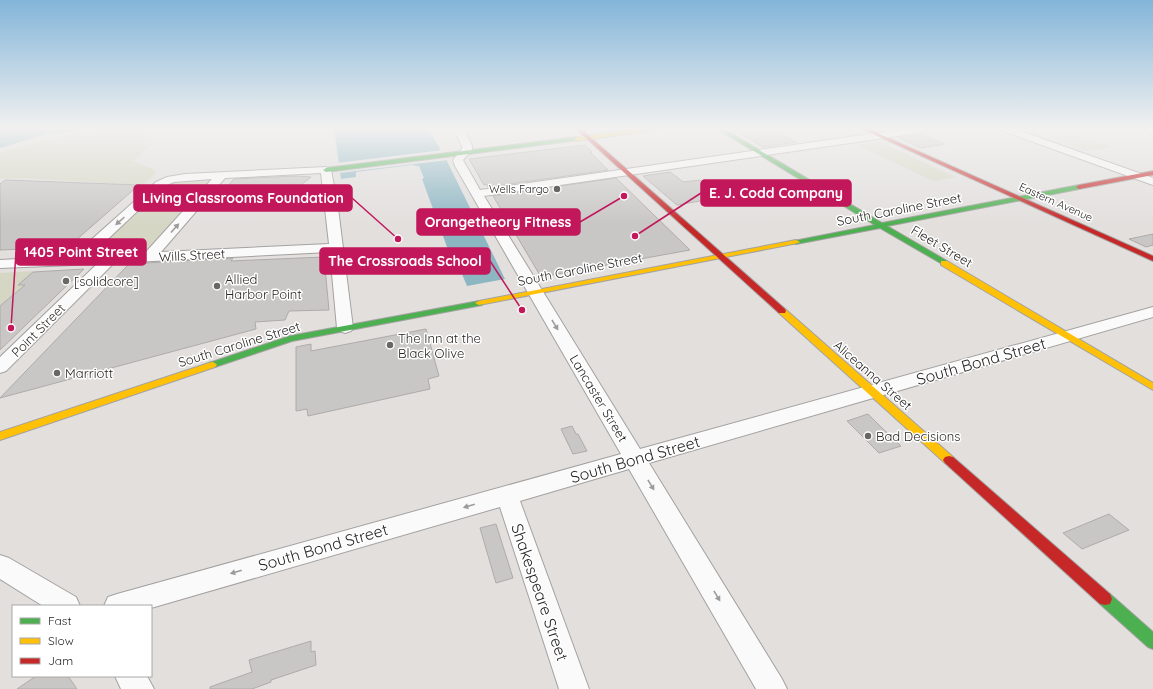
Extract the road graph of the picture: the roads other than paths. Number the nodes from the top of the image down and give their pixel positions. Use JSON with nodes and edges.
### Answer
{"nodes":[{"id":1,"x":409,"y":160,"type":"edge"},
{"id":2,"x":458,"y":160,"type":"edge"},
{"id":3,"x":613,"y":160,"type":"edge"},
{"id":4,"x":709,"y":160,"type":"edge"},
{"id":5,"x":771,"y":160,"type":"edge"},
{"id":6,"x":933,"y":160,"type":"edge"},
{"id":7,"x":1093,"y":160,"type":"edge"},
{"id":8,"x":330,"y":169,"type":"junction"},
{"id":9,"x":626,"y":172,"type":"junction"},
{"id":10,"x":1153,"y":173,"type":"edge"},
{"id":11,"x":222,"y":175,"type":"junction"},
{"id":12,"x":1137,"y":176,"type":"junction"},
{"id":13,"x":1153,"y":182,"type":"edge"},
{"id":14,"x":476,"y":194,"type":"junction"},
{"id":15,"x":1019,"y":199,"type":"junction"},
{"id":16,"x":881,"y":225,"type":"junction"},
{"id":17,"x":336,"y":248,"type":"junction"},
{"id":18,"x":718,"y":256,"type":"junction"},
{"id":19,"x":149,"y":257,"type":"junction"},
{"id":20,"x":110,"y":259,"type":"junction"},
{"id":21,"x":1153,"y":259,"type":"edge"},
{"id":22,"x":77,"y":260,"type":"junction"},
{"id":23,"x":0,"y":264,"type":"edge"},
{"id":24,"x":536,"y":291,"type":"junction"},
{"id":25,"x":1153,"y":312,"type":"edge"},
{"id":26,"x":345,"y":328,"type":"junction"},
{"id":27,"x":1067,"y":336,"type":"junction"},
{"id":28,"x":0,"y":367,"type":"edge"},
{"id":29,"x":1153,"y":387,"type":"edge"},
{"id":30,"x":873,"y":392,"type":"junction"},
{"id":31,"x":0,"y":428,"type":"edge"},
{"id":32,"x":20,"y":430,"type":"junction"},
{"id":33,"x":0,"y":436,"type":"edge"},
{"id":34,"x":635,"y":459,"type":"junction"},
{"id":35,"x":507,"y":496,"type":"junction"},
{"id":36,"x":0,"y":566,"type":"edge"},
{"id":37,"x":65,"y":605,"type":"edge"},
{"id":38,"x":121,"y":605,"type":"edge"},
{"id":39,"x":1153,"y":642,"type":"edge"},
{"id":40,"x":130,"y":677,"type":"edge"},
{"id":41,"x":139,"y":689,"type":"edge"},
{"id":42,"x":574,"y":689,"type":"edge"},
{"id":43,"x":772,"y":689,"type":"edge"}],
"edges":[{"from":1,"to":8,"type":"main road"},
{"from":2,"to":14,"type":"street","name":"Lancaster Street"},
{"from":3,"to":9,"type":"main road","name":"Aliceanna Street"},
{"from":4,"to":9,"type":"street"},
{"from":5,"to":16,"type":"main road","name":"Fleet Street"},
{"from":6,"to":15,"type":"main road","name":"Eastern Avenue"},
{"from":7,"to":12,"type":"street"},
{"from":8,"to":11,"type":"street"},
{"from":8,"to":17,"type":"street"},
{"from":9,"to":14,"type":"street"},
{"from":9,"to":18,"type":"main road","name":"Aliceanna Street"},
{"from":10,"to":12,"type":"main road","name":"South Caroline Street"},
{"from":19,"to":11,"type":"street","one_way":true},
{"from":11,"to":22,"type":"street","one_way":true},
{"from":12,"to":13,"type":"street"},
{"from":12,"to":15,"type":"main road","name":"South Caroline Street"},
{"from":14,"to":24,"type":"street","name":"Lancaster Street"},
{"from":15,"to":16,"type":"main road","name":"South Caroline Street"},
{"from":15,"to":21,"type":"main road","name":"Eastern Avenue"},
{"from":16,"to":18,"type":"main road","name":"South Caroline Street"},
{"from":16,"to":27,"type":"main road","name":"Fleet Street"},
{"from":17,"to":19,"type":"street","name":"Wills Street"},
{"from":17,"to":26,"type":"street"},
{"from":18,"to":24,"type":"main road","name":"South Caroline Street"},
{"from":18,"to":30,"type":"main road","name":"Aliceanna Street"},
{"from":19,"to":20,"type":"street","name":"Wills Street"},
{"from":20,"to":22,"type":"street","name":"Wills Street"},
{"from":20,"to":28,"type":"street","name":"Point Street"},
{"from":22,"to":23,"type":"street","name":"Wills Street"},
{"from":24,"to":26,"type":"main road","name":"South Caroline Street"},
{"from":24,"to":34,"type":"street","name":"Lancaster Street","one_way":true},
{"from":25,"to":27,"type":"street","name":"South Bond Street"},
{"from":26,"to":32,"type":"main road","name":"South Caroline Street"},
{"from":27,"to":29,"type":"main road","name":"Fleet Street"},
{"from":27,"to":30,"type":"street","name":"South Bond Street"},
{"from":30,"to":34,"type":"street","name":"South Bond Street"},
{"from":30,"to":39,"type":"main road","name":"Aliceanna Street"},
{"from":31,"to":32,"type":"main road"},
{"from":32,"to":33,"type":"main road","name":"South Caroline Street"},
{"from":34,"to":35,"type":"street","name":"South Bond Street"},
{"from":34,"to":43,"type":"street","name":"Lancaster Street","one_way":true},
{"from":35,"to":38,"type":"street","name":"South Bond Street","one_way":true},
{"from":35,"to":42,"type":"street","name":"Shakespeare Street"},
{"from":36,"to":37,"type":"street"},
{"from":40,"to":41,"type":"street"}]}
